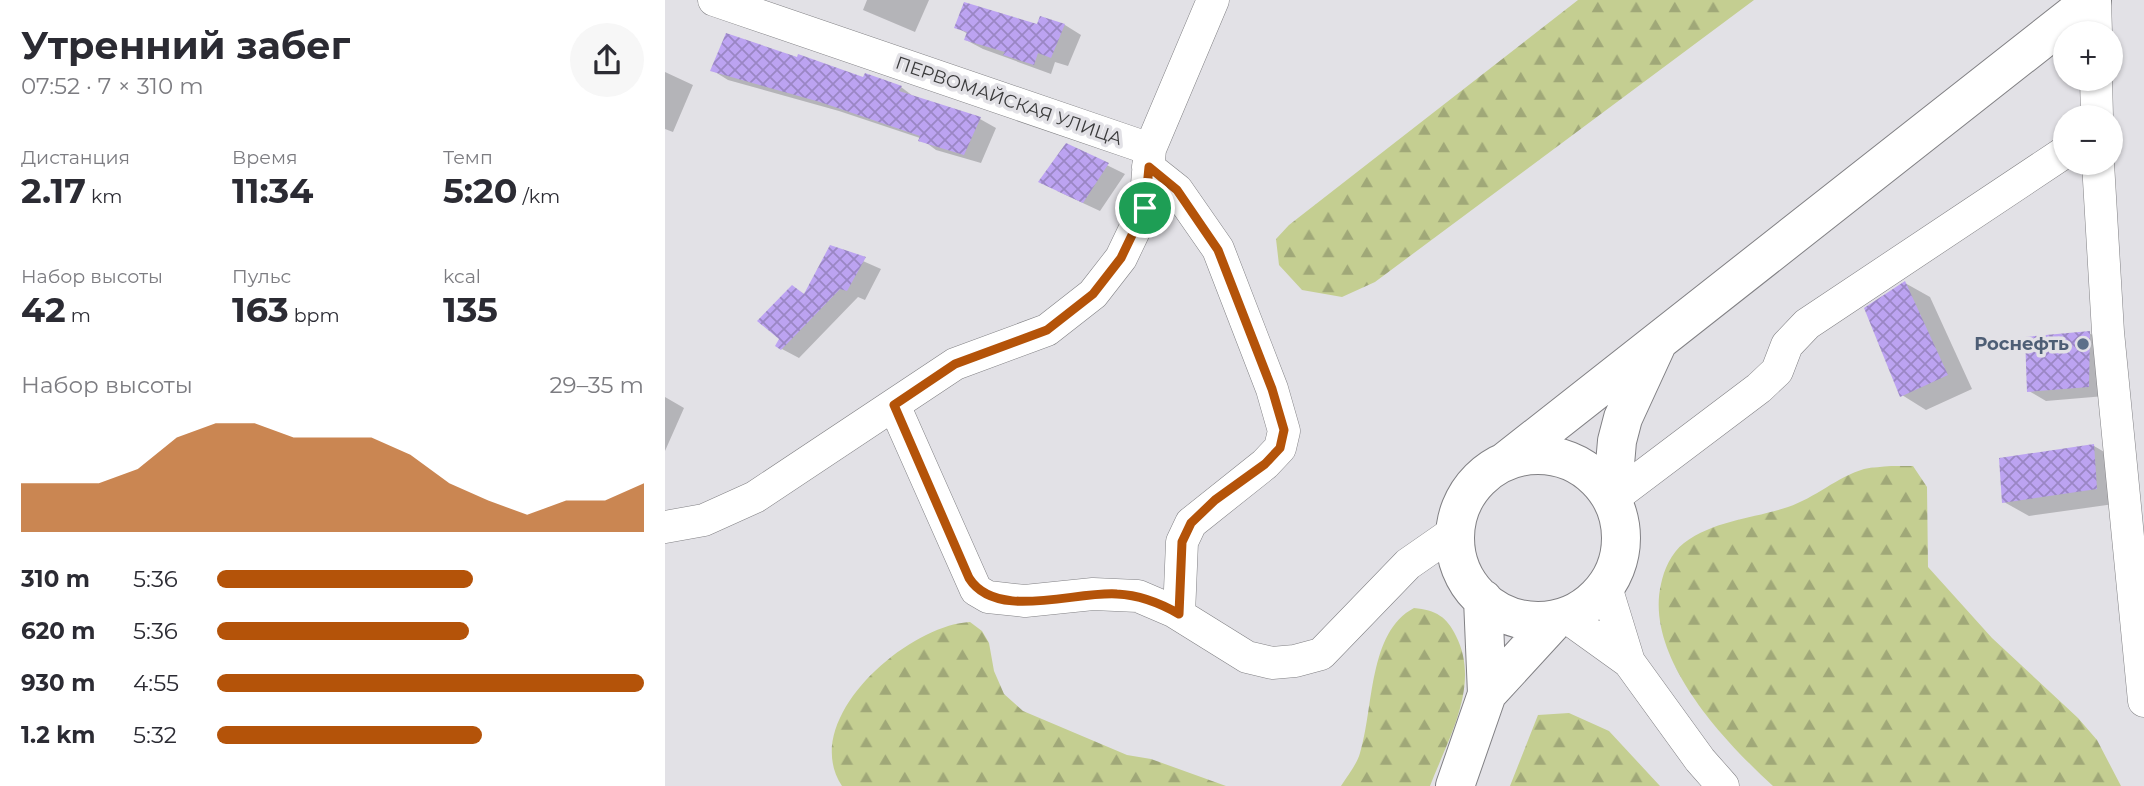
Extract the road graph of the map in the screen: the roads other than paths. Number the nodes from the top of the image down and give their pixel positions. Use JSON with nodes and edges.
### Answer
{"nodes":[{"id":1,"x":714,"y":0,"type":"edge"},
{"id":2,"x":1213,"y":0,"type":"edge"},
{"id":3,"x":2094,"y":0,"type":"edge"},
{"id":4,"x":2095,"y":21,"type":"edge"},
{"id":5,"x":1149,"y":158,"type":"junction"},
{"id":6,"x":2053,"y":160,"type":"edge"},
{"id":7,"x":2099,"y":175,"type":"edge"},
{"id":8,"x":1661,"y":336,"type":"junction"},
{"id":9,"x":894,"y":405,"type":"junction"},
{"id":10,"x":1506,"y":461,"type":"junction"},
{"id":11,"x":1612,"y":499,"type":"junction"},
{"id":12,"x":665,"y":527,"type":"edge"},
{"id":13,"x":1454,"y":532,"type":"junction"},
{"id":14,"x":1606,"y":587,"type":"junction"},
{"id":15,"x":1483,"y":599,"type":"junction"},
{"id":16,"x":1179,"y":614,"type":"junction"},
{"id":17,"x":1560,"y":618,"type":"junction"},
{"id":18,"x":1629,"y":662,"type":"junction"},
{"id":19,"x":1487,"y":694,"type":"junction"},
{"id":20,"x":2144,"y":701,"type":"edge"},
{"id":21,"x":1455,"y":786,"type":"edge"},
{"id":22,"x":1723,"y":786,"type":"edge"}],
"edges":[{"from":1,"to":5,"type":"street","name":"ПЕРВОМАЙСКАЯ УЛИЦА"},
{"from":2,"to":5,"type":"street"},
{"from":3,"to":4,"type":"street"},
{"from":3,"to":8,"type":"main road"},
{"from":5,"to":9,"type":"street"},
{"from":5,"to":16,"type":"street"},
{"from":6,"to":11,"type":"street"},
{"from":7,"to":20,"type":"street"},
{"from":8,"to":10,"type":"main road"},
{"from":8,"to":11,"type":"main road"},
{"from":9,"to":12,"type":"street"},
{"from":9,"to":16,"type":"street"},
{"from":10,"to":11,"type":"main road"},
{"from":10,"to":13,"type":"main road"},
{"from":11,"to":14,"type":"main road"},
{"from":13,"to":15,"type":"main road"},
{"from":13,"to":16,"type":"street"},
{"from":14,"to":17,"type":"main road"},
{"from":14,"to":18,"type":"street"},
{"from":15,"to":17,"type":"main road"},
{"from":15,"to":19,"type":"main road"},
{"from":17,"to":18,"type":"street"},
{"from":17,"to":19,"type":"main road"},
{"from":18,"to":22,"type":"street"},
{"from":19,"to":21,"type":"main road"}]}
